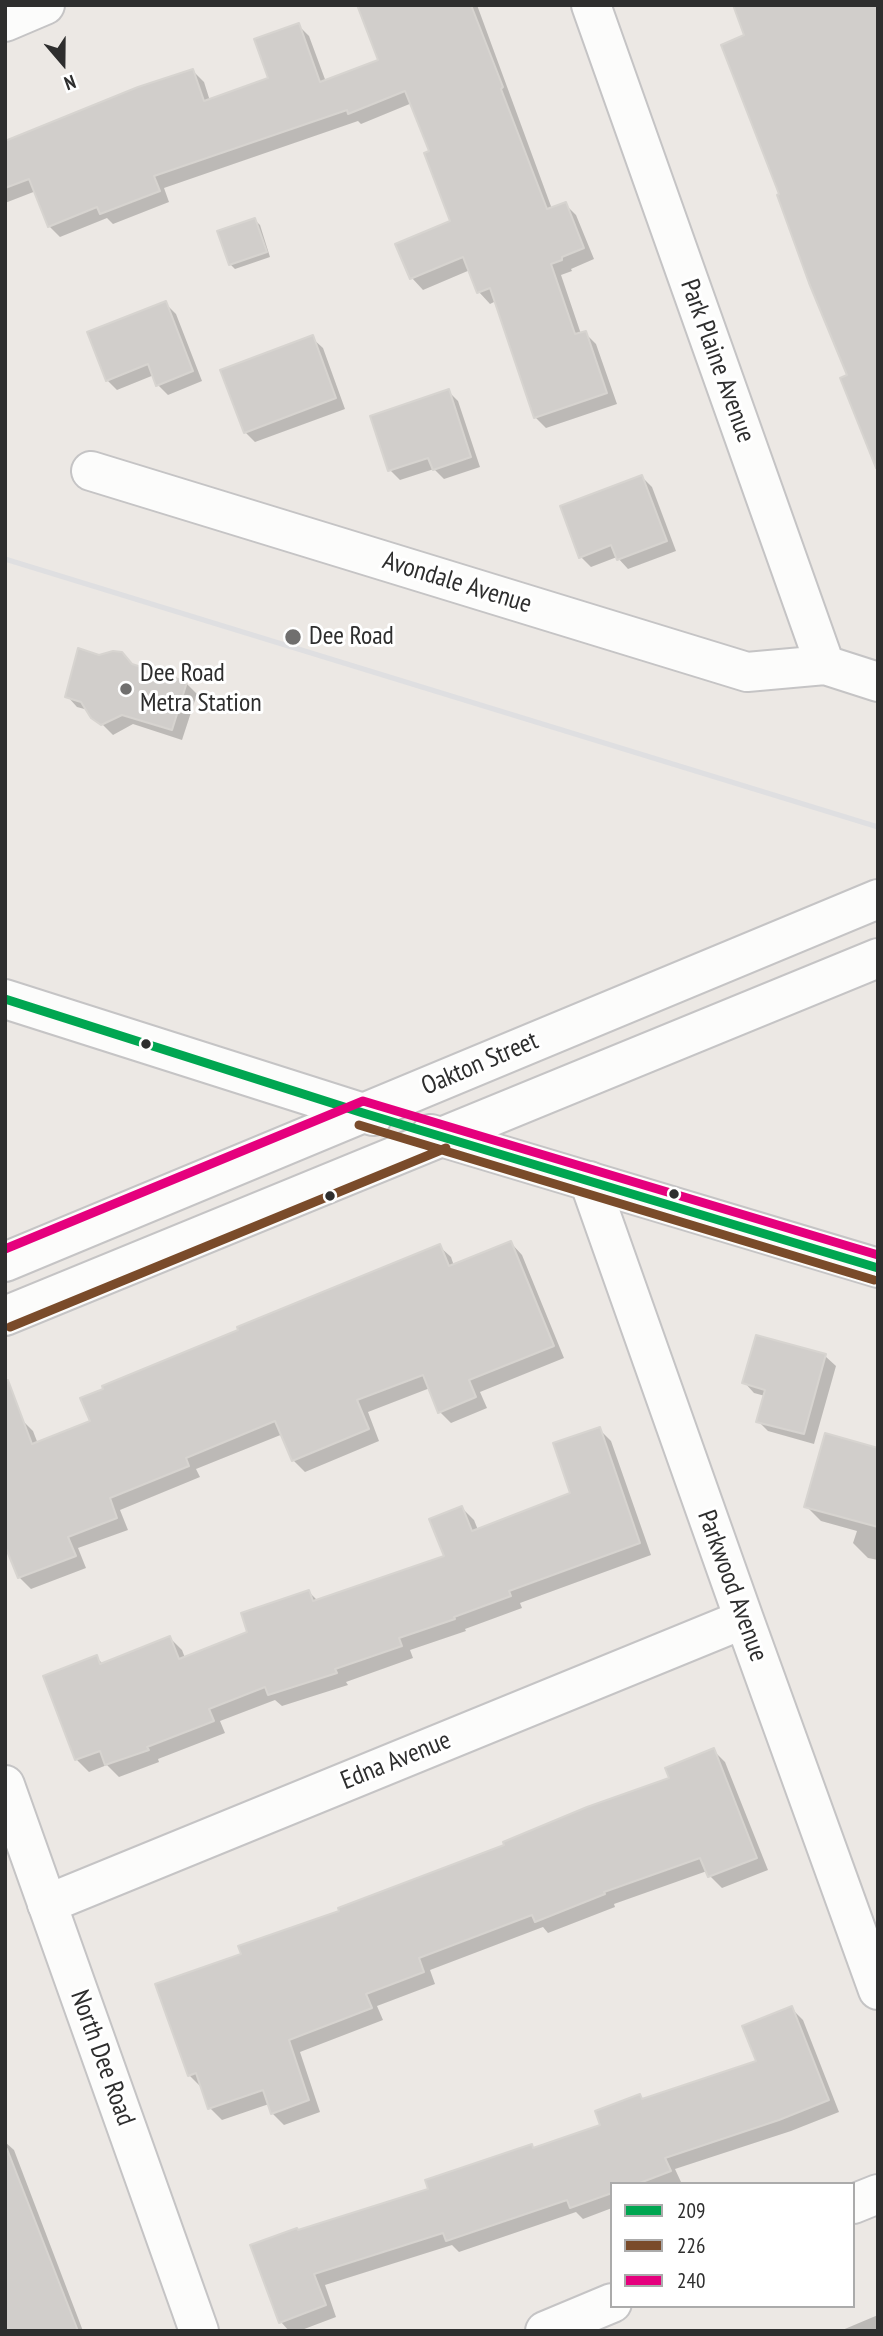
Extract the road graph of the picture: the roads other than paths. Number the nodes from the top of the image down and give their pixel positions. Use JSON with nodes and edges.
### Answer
{"nodes":[{"id":1,"x":45,"y":5,"type":"edge"},
{"id":2,"x":591,"y":5,"type":"edge"},
{"id":3,"x":5,"y":22,"type":"edge"},
{"id":4,"x":92,"y":471,"type":"dead end"},
{"id":5,"x":825,"y":665,"type":"junction"},
{"id":6,"x":878,"y":682,"type":"edge"},
{"id":7,"x":878,"y":899,"type":"edge"},
{"id":8,"x":878,"y":958,"type":"edge"},
{"id":9,"x":5,"y":999,"type":"edge"},
{"id":10,"x":363,"y":1114,"type":"junction"},
{"id":11,"x":441,"y":1137,"type":"junction"},
{"id":12,"x":589,"y":1181,"type":"junction"},
{"id":13,"x":5,"y":1262,"type":"edge"},
{"id":14,"x":878,"y":1268,"type":"edge"},
{"id":15,"x":5,"y":1316,"type":"edge"},
{"id":16,"x":744,"y":1619,"type":"junction"},
{"id":17,"x":5,"y":1785,"type":"edge"},
{"id":18,"x":47,"y":1903,"type":"junction"},
{"id":19,"x":878,"y":1990,"type":"edge"},
{"id":20,"x":878,"y":2194,"type":"edge"},
{"id":21,"x":855,"y":2203,"type":"edge"},
{"id":22,"x":610,"y":2304,"type":"edge"},
{"id":23,"x":199,"y":2331,"type":"edge"},
{"id":24,"x":545,"y":2331,"type":"edge"}],
"edges":[{"from":1,"to":3,"type":"street"},
{"from":2,"to":5,"type":"street","name":"Park Plaine Avenue"},
{"from":4,"to":5,"type":"street","name":"Avondale Avenue"},
{"from":5,"to":6,"type":"street"},
{"from":7,"to":10,"type":"street","name":"Oakton Street"},
{"from":8,"to":11,"type":"street","name":"Oakton Street"},
{"from":9,"to":10,"type":"street"},
{"from":10,"to":11,"type":"street"},
{"from":10,"to":13,"type":"street","name":"Oakton Street"},
{"from":11,"to":12,"type":"street"},
{"from":11,"to":15,"type":"street","name":"Oakton Street"},
{"from":12,"to":14,"type":"street"},
{"from":12,"to":16,"type":"street","name":"Parkwood Avenue"},
{"from":16,"to":18,"type":"street","name":"Edna Avenue"},
{"from":16,"to":19,"type":"street","name":"Parkwood Avenue"},
{"from":17,"to":18,"type":"street","name":"North Dee Road"},
{"from":18,"to":23,"type":"street","name":"North Dee Road"},
{"from":20,"to":21,"type":"street"},
{"from":22,"to":24,"type":"street"}]}
